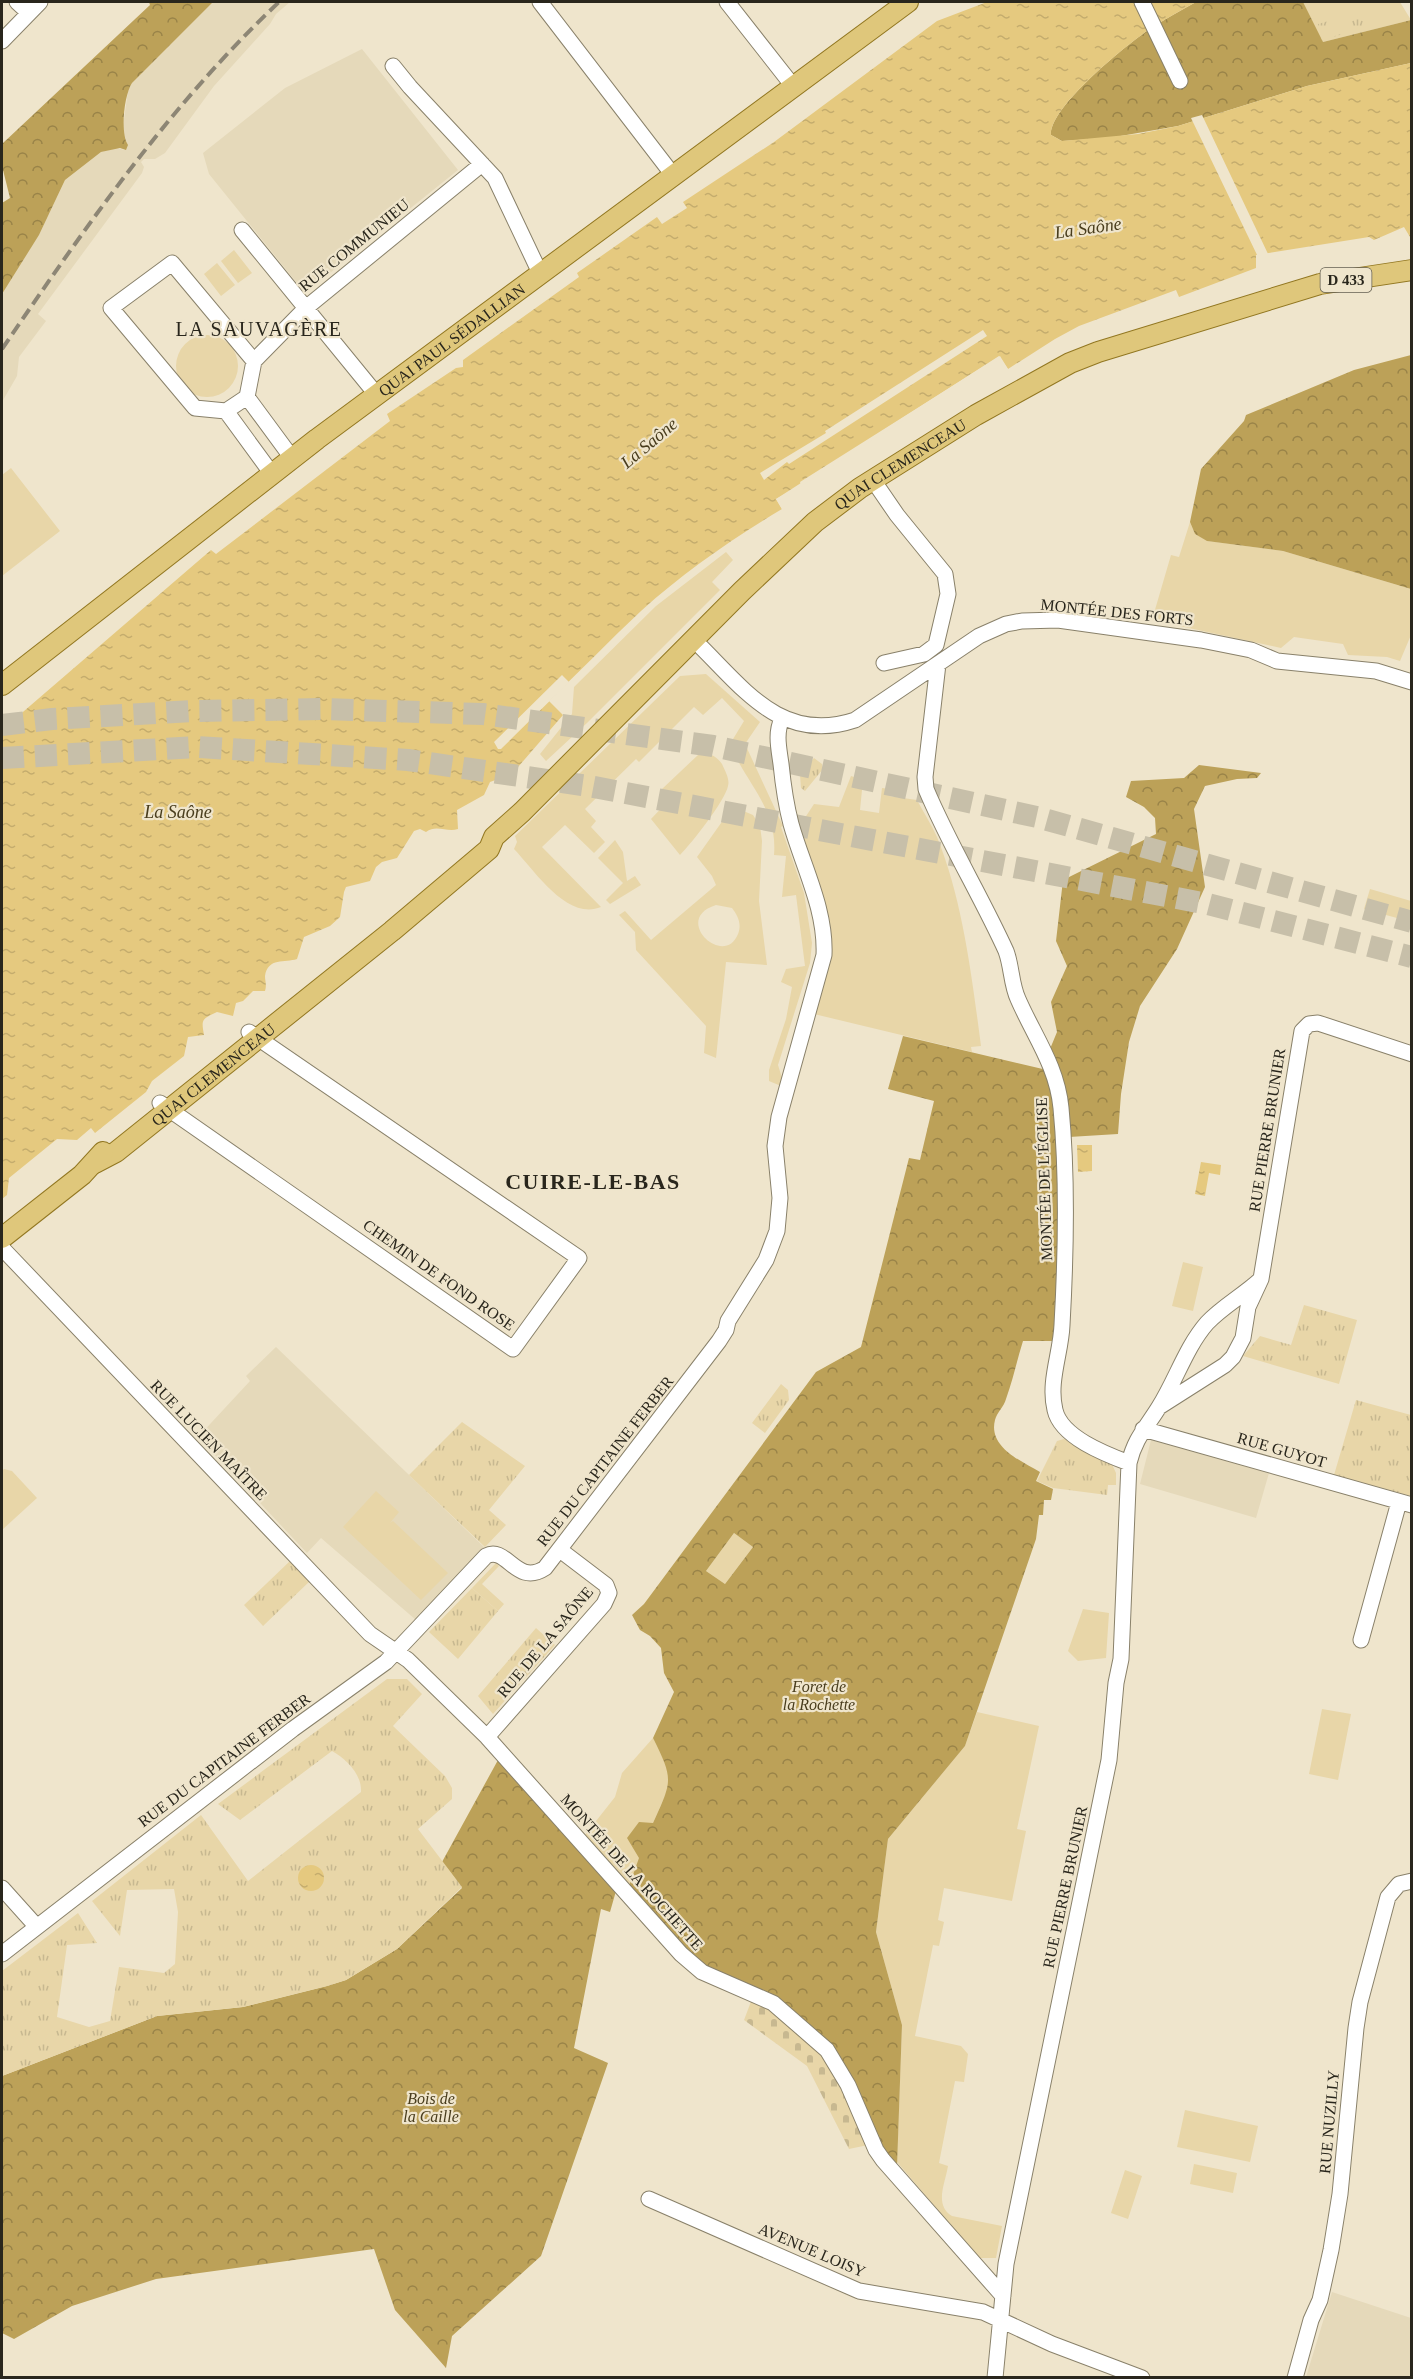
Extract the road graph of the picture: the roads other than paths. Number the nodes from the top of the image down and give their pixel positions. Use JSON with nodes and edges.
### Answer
{"nodes":[{"id":1,"x":17,"y":2,"type":"edge"},
{"id":2,"x":40,"y":2,"type":"edge"},
{"id":3,"x":540,"y":2,"type":"edge"},
{"id":4,"x":727,"y":2,"type":"edge"},
{"id":5,"x":908,"y":2,"type":"edge"},
{"id":6,"x":1142,"y":2,"type":"edge"},
{"id":7,"x":29,"y":13,"type":"junction"},
{"id":8,"x":2,"y":41,"type":"edge"},
{"id":9,"x":393,"y":66,"type":"dead end"},
{"id":10,"x":1180,"y":81,"type":"dead end"},
{"id":11,"x":793,"y":86,"type":"junction"},
{"id":12,"x":482,"y":164,"type":"junction"},
{"id":13,"x":672,"y":175,"type":"junction"},
{"id":14,"x":242,"y":230,"type":"dead end"},
{"id":15,"x":1412,"y":270,"type":"edge"},
{"id":16,"x":540,"y":273,"type":"junction"},
{"id":17,"x":307,"y":307,"type":"junction"},
{"id":18,"x":254,"y":361,"type":"junction"},
{"id":19,"x":376,"y":394,"type":"junction"},
{"id":20,"x":247,"y":397,"type":"junction"},
{"id":21,"x":226,"y":411,"type":"junction"},
{"id":22,"x":292,"y":458,"type":"junction"},
{"id":23,"x":272,"y":474,"type":"junction"},
{"id":24,"x":873,"y":480,"type":"junction"},
{"id":25,"x":694,"y":640,"type":"junction"},
{"id":26,"x":884,"y":663,"type":"dead end"},
{"id":27,"x":938,"y":664,"type":"junction"},
{"id":28,"x":1412,"y":682,"type":"edge"},
{"id":29,"x":2,"y":685,"type":"edge"},
{"id":30,"x":782,"y":719,"type":"junction"},
{"id":31,"x":254,"y":1035,"type":"junction"},
{"id":32,"x":1412,"y":1054,"type":"edge"},
{"id":33,"x":165,"y":1106,"type":"junction"},
{"id":34,"x":2,"y":1238,"type":"edge"},
{"id":35,"x":2,"y":1248,"type":"edge"},
{"id":36,"x":1261,"y":1275,"type":"junction"},
{"id":37,"x":1159,"y":1407,"type":"junction"},
{"id":38,"x":1143,"y":1429,"type":"junction"},
{"id":39,"x":1129,"y":1463,"type":"junction"},
{"id":40,"x":1405,"y":1504,"type":"edge"},
{"id":41,"x":560,"y":1550,"type":"junction"},
{"id":42,"x":1361,"y":1640,"type":"dead end"},
{"id":43,"x":395,"y":1652,"type":"junction"},
{"id":44,"x":487,"y":1737,"type":"junction"},
{"id":45,"x":1412,"y":1881,"type":"edge"},
{"id":46,"x":2,"y":1888,"type":"edge"},
{"id":47,"x":37,"y":1927,"type":"junction"},
{"id":48,"x":2,"y":1954,"type":"edge"},
{"id":49,"x":649,"y":2199,"type":"dead end"},
{"id":50,"x":1003,"y":2296,"type":"junction"},
{"id":51,"x":1002,"y":2319,"type":"junction"},
{"id":52,"x":995,"y":2378,"type":"edge"},
{"id":53,"x":1142,"y":2378,"type":"edge"},
{"id":54,"x":1295,"y":2378,"type":"edge"}],
"edges":[{"from":1,"to":7,"type":"street"},
{"from":2,"to":7,"type":"street"},
{"from":3,"to":13,"type":"street"},
{"from":4,"to":11,"type":"street"},
{"from":5,"to":11,"type":"main road","name":"QUAI PAUL SÉDALLIAN"},
{"from":6,"to":10,"type":"street"},
{"from":7,"to":8,"type":"street"},
{"from":9,"to":12,"type":"street"},
{"from":11,"to":13,"type":"main road","name":"QUAI PAUL SÉDALLIAN"},
{"from":12,"to":16,"type":"street"},
{"from":12,"to":17,"type":"street","name":"RUE COMMUNIEU"},
{"from":13,"to":16,"type":"main road","name":"QUAI PAUL SÉDALLIAN"},
{"from":14,"to":17,"type":"street"},
{"from":15,"to":24,"type":"main road","name":"QUAI CLEMENCEAU","number":"D 433"},
{"from":16,"to":19,"type":"main road","name":"QUAI PAUL SÉDALLIAN"},
{"from":17,"to":18,"type":"street","name":"RUE COMMUNIEU"},
{"from":17,"to":19,"type":"street"},
{"from":18,"to":20,"type":"street"},
{"from":18,"to":21,"type":"street"},
{"from":19,"to":22,"type":"main road","name":"QUAI PAUL SÉDALLIAN"},
{"from":20,"to":21,"type":"street"},
{"from":20,"to":22,"type":"street"},
{"from":21,"to":23,"type":"street"},
{"from":22,"to":23,"type":"main road","name":"QUAI PAUL SÉDALLIAN"},
{"from":23,"to":29,"type":"main road","name":"QUAI PAUL SÉDALLIAN"},
{"from":24,"to":25,"type":"main road","name":"QUAI CLEMENCEAU"},
{"from":24,"to":26,"type":"street"},
{"from":25,"to":30,"type":"street","name":"MONTÉE DES FORTS"},
{"from":25,"to":31,"type":"main road","name":"QUAI CLEMENCEAU"},
{"from":27,"to":28,"type":"street","name":"MONTÉE DES FORTS"},
{"from":27,"to":30,"type":"street","name":"MONTÉE DES FORTS"},
{"from":27,"to":39,"type":"street","name":"MONTÉE DE L'ÉGLISE"},
{"from":30,"to":41,"type":"street","name":"RUE DU CAPITAINE FERBER"},
{"from":31,"to":33,"type":"main road","name":"QUAI CLEMENCEAU"},
{"from":31,"to":33,"type":"street","name":"CHEMIN DE FOND ROSE"},
{"from":32,"to":36,"type":"street","name":"RUE PIERRE BRUNIER"},
{"from":33,"to":34,"type":"main road","name":"QUAI CLEMENCEAU"},
{"from":35,"to":43,"type":"street","name":"RUE LUCIEN MAÎTRE"},
{"from":36,"to":37,"type":"street","name":"RUE PIERRE BRUNIER"},
{"from":36,"to":37,"type":"street","name":"RUE PIERRE BRUNIER"},
{"from":37,"to":38,"type":"street","name":"RUE PIERRE BRUNIER"},
{"from":38,"to":39,"type":"street","name":"RUE PIERRE BRUNIER"},
{"from":38,"to":40,"type":"street","name":"RUE GUYOT"},
{"from":39,"to":50,"type":"street","name":"RUE PIERRE BRUNIER"},
{"from":40,"to":42,"type":"street"},
{"from":41,"to":43,"type":"street","name":"RUE DU CAPITAINE FERBER"},
{"from":41,"to":44,"type":"street","name":"RUE DE LA SAÔNE"},
{"from":43,"to":44,"type":"street","name":"MONTÉE DE LA ROCHETTE"},
{"from":43,"to":47,"type":"street","name":"RUE DU CAPITAINE FERBER"},
{"from":44,"to":50,"type":"street","name":"MONTÉE DE LA ROCHETTE"},
{"from":45,"to":54,"type":"street","name":"RUE NUZILLY"},
{"from":46,"to":47,"type":"street"},
{"from":47,"to":48,"type":"street","name":"RUE DU CAPITAINE FERBER"},
{"from":49,"to":51,"type":"street","name":"AVENUE LOISY"},
{"from":50,"to":51,"type":"street","name":"RUE PIERRE BRUNIER"},
{"from":51,"to":52,"type":"street","name":"RUE PIERRE BRUNIER"},
{"from":51,"to":53,"type":"street","name":"AVENUE LOISY"}]}
